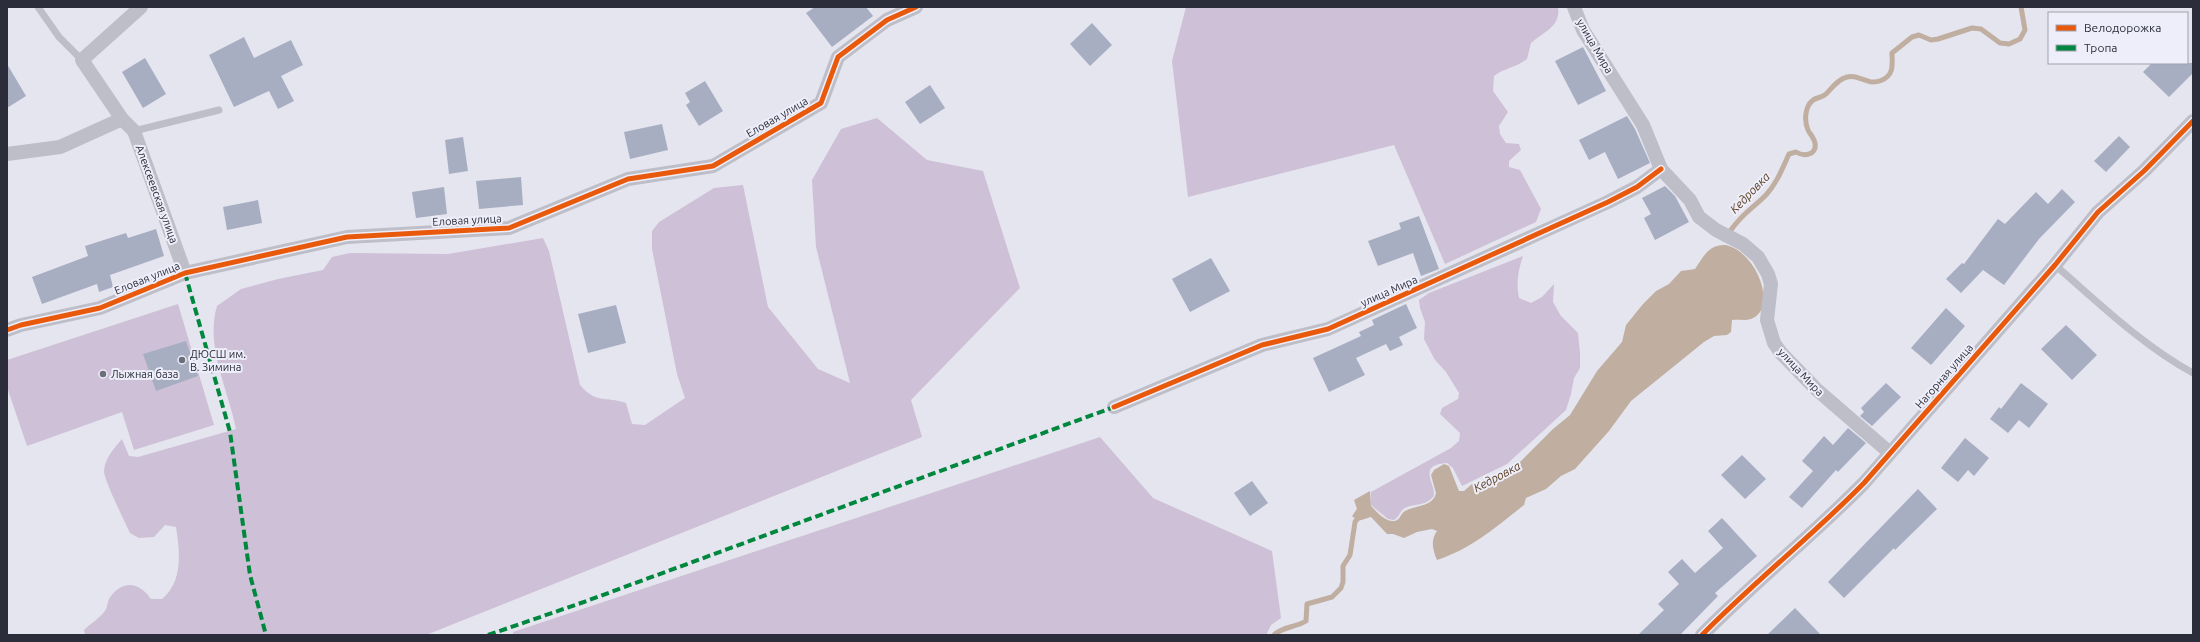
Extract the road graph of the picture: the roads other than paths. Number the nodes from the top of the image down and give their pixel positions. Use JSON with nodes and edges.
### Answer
{"nodes":[{"id":1,"x":38,"y":7,"type":"edge"},
{"id":2,"x":141,"y":7,"type":"edge"},
{"id":3,"x":916,"y":7,"type":"edge"},
{"id":4,"x":1574,"y":7,"type":"edge"},
{"id":5,"x":82,"y":60,"type":"junction"},
{"id":6,"x":219,"y":110,"type":"dead end"},
{"id":7,"x":122,"y":120,"type":"junction"},
{"id":8,"x":2193,"y":121,"type":"edge"},
{"id":9,"x":134,"y":131,"type":"junction"},
{"id":10,"x":7,"y":154,"type":"edge"},
{"id":11,"x":1661,"y":169,"type":"junction"},
{"id":12,"x":2055,"y":265,"type":"junction"},
{"id":13,"x":184,"y":273,"type":"junction"},
{"id":14,"x":7,"y":330,"type":"edge"},
{"id":15,"x":2193,"y":374,"type":"edge"},
{"id":16,"x":1114,"y":407,"type":"dead end"},
{"id":17,"x":1890,"y":453,"type":"junction"},
{"id":18,"x":1702,"y":635,"type":"edge"}],
"edges":[{"from":1,"to":5,"type":"lane"},
{"from":2,"to":5,"type":"street"},
{"from":3,"to":13,"type":"street","name":"Еловая улица"},
{"from":4,"to":11,"type":"street","name":"улица Мира"},
{"from":5,"to":7,"type":"street","name":"Алексеевская улица"},
{"from":6,"to":9,"type":"lane"},
{"from":7,"to":9,"type":"street","name":"Алексеевская улица"},
{"from":7,"to":10,"type":"street"},
{"from":8,"to":12,"type":"street","name":"Нагорная улица"},
{"from":9,"to":13,"type":"street","name":"Алексеевская улица"},
{"from":11,"to":16,"type":"street","name":"улица Мира"},
{"from":11,"to":17,"type":"street","name":"улица Мира"},
{"from":12,"to":15,"type":"lane"},
{"from":12,"to":17,"type":"street","name":"Нагорная улица"},
{"from":13,"to":14,"type":"street","name":"Еловая улица"},
{"from":17,"to":18,"type":"street","name":"Нагорная улица"}]}
